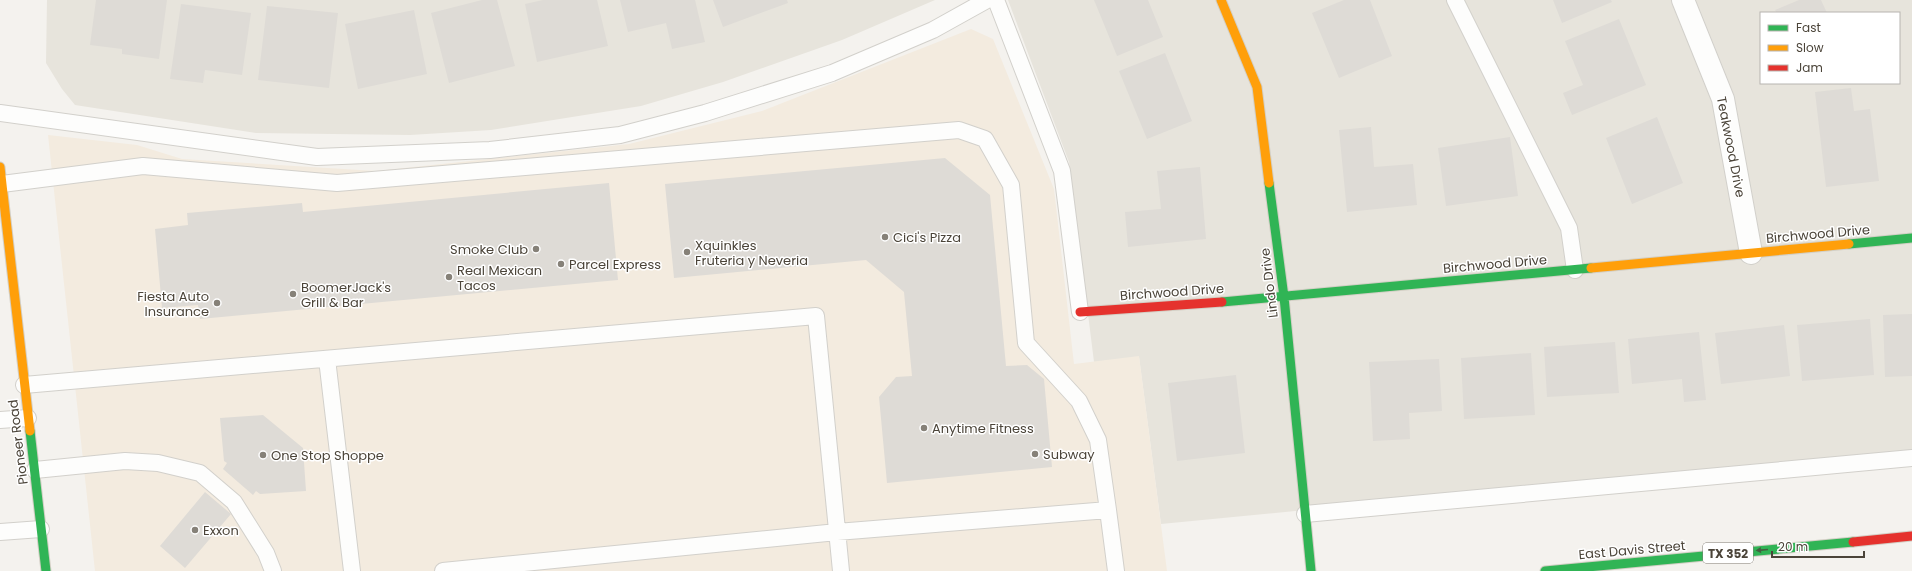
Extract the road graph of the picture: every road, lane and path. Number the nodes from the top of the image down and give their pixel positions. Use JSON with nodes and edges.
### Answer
{"nodes":[{"id":1,"x":987,"y":0,"type":"edge"},
{"id":2,"x":996,"y":0,"type":"edge"},
{"id":3,"x":1221,"y":0,"type":"edge"},
{"id":4,"x":1455,"y":0,"type":"edge"},
{"id":5,"x":1683,"y":0,"type":"edge"},
{"id":6,"x":0,"y":113,"type":"edge"},
{"id":7,"x":0,"y":167,"type":"edge"},
{"id":8,"x":1,"y":176,"type":"edge"},
{"id":9,"x":1912,"y":238,"type":"edge"},
{"id":10,"x":1751,"y":253,"type":"junction"},
{"id":11,"x":1575,"y":270,"type":"junction"},
{"id":12,"x":1284,"y":297,"type":"junction"},
{"id":13,"x":1080,"y":312,"type":"joint"},
{"id":14,"x":327,"y":359,"type":"junction"},
{"id":15,"x":24,"y":385,"type":"junction"},
{"id":16,"x":28,"y":418,"type":"junction"},
{"id":17,"x":0,"y":420,"type":"edge"},
{"id":18,"x":1912,"y":458,"type":"edge"},
{"id":19,"x":35,"y":470,"type":"junction"},
{"id":20,"x":1108,"y":510,"type":"junction"},
{"id":21,"x":1305,"y":514,"type":"junction"},
{"id":22,"x":41,"y":529,"type":"junction"},
{"id":23,"x":0,"y":532,"type":"edge"},
{"id":24,"x":837,"y":532,"type":"junction"},
{"id":25,"x":1912,"y":536,"type":"edge"},
{"id":26,"x":1623,"y":567,"type":"edge"},
{"id":27,"x":46,"y":571,"type":"edge"},
{"id":28,"x":272,"y":571,"type":"edge"},
{"id":29,"x":352,"y":571,"type":"edge"},
{"id":30,"x":443,"y":571,"type":"edge"},
{"id":31,"x":841,"y":571,"type":"edge"},
{"id":32,"x":1116,"y":571,"type":"edge"},
{"id":33,"x":1311,"y":571,"type":"edge"},
{"id":34,"x":1545,"y":571,"type":"edge"}],
"edges":[{"from":1,"to":6,"type":"lane"},
{"from":2,"to":13,"type":"lane"},
{"from":3,"to":12,"type":"street","name":"Lindo Drive"},
{"from":4,"to":11,"type":"lane"},
{"from":5,"to":10,"type":"street","name":"Teakwood Drive"},
{"from":7,"to":8,"type":"street","name":"Pioneer Road"},
{"from":8,"to":15,"type":"street","name":"Pioneer Road"},
{"from":8,"to":20,"type":"lane"},
{"from":9,"to":10,"type":"street","name":"Birchwood Drive"},
{"from":10,"to":11,"type":"street","name":"Birchwood Drive"},
{"from":11,"to":12,"type":"street","name":"Birchwood Drive"},
{"from":12,"to":13,"type":"street","name":"Birchwood Drive"},
{"from":12,"to":21,"type":"street","name":"Lindo Drive"},
{"from":14,"to":15,"type":"lane"},
{"from":14,"to":24,"type":"lane"},
{"from":14,"to":29,"type":"lane"},
{"from":15,"to":16,"type":"street","name":"Pioneer Road"},
{"from":16,"to":17,"type":"lane"},
{"from":16,"to":19,"type":"street","name":"Pioneer Road"},
{"from":18,"to":21,"type":"lane"},
{"from":19,"to":22,"type":"street","name":"Pioneer Road"},
{"from":19,"to":28,"type":"lane"},
{"from":20,"to":24,"type":"lane"},
{"from":20,"to":32,"type":"lane"},
{"from":21,"to":33,"type":"street","name":"Lindo Drive"},
{"from":22,"to":23,"type":"lane"},
{"from":22,"to":27,"type":"street","name":"Pioneer Road"},
{"from":24,"to":30,"type":"lane"},
{"from":24,"to":31,"type":"lane"},
{"from":25,"to":26,"type":"street","name":"East Davis Street","number":"TX 352","one_way":true},
{"from":26,"to":34,"type":"street","name":"East Davis Street","number":"TX 352"}]}
